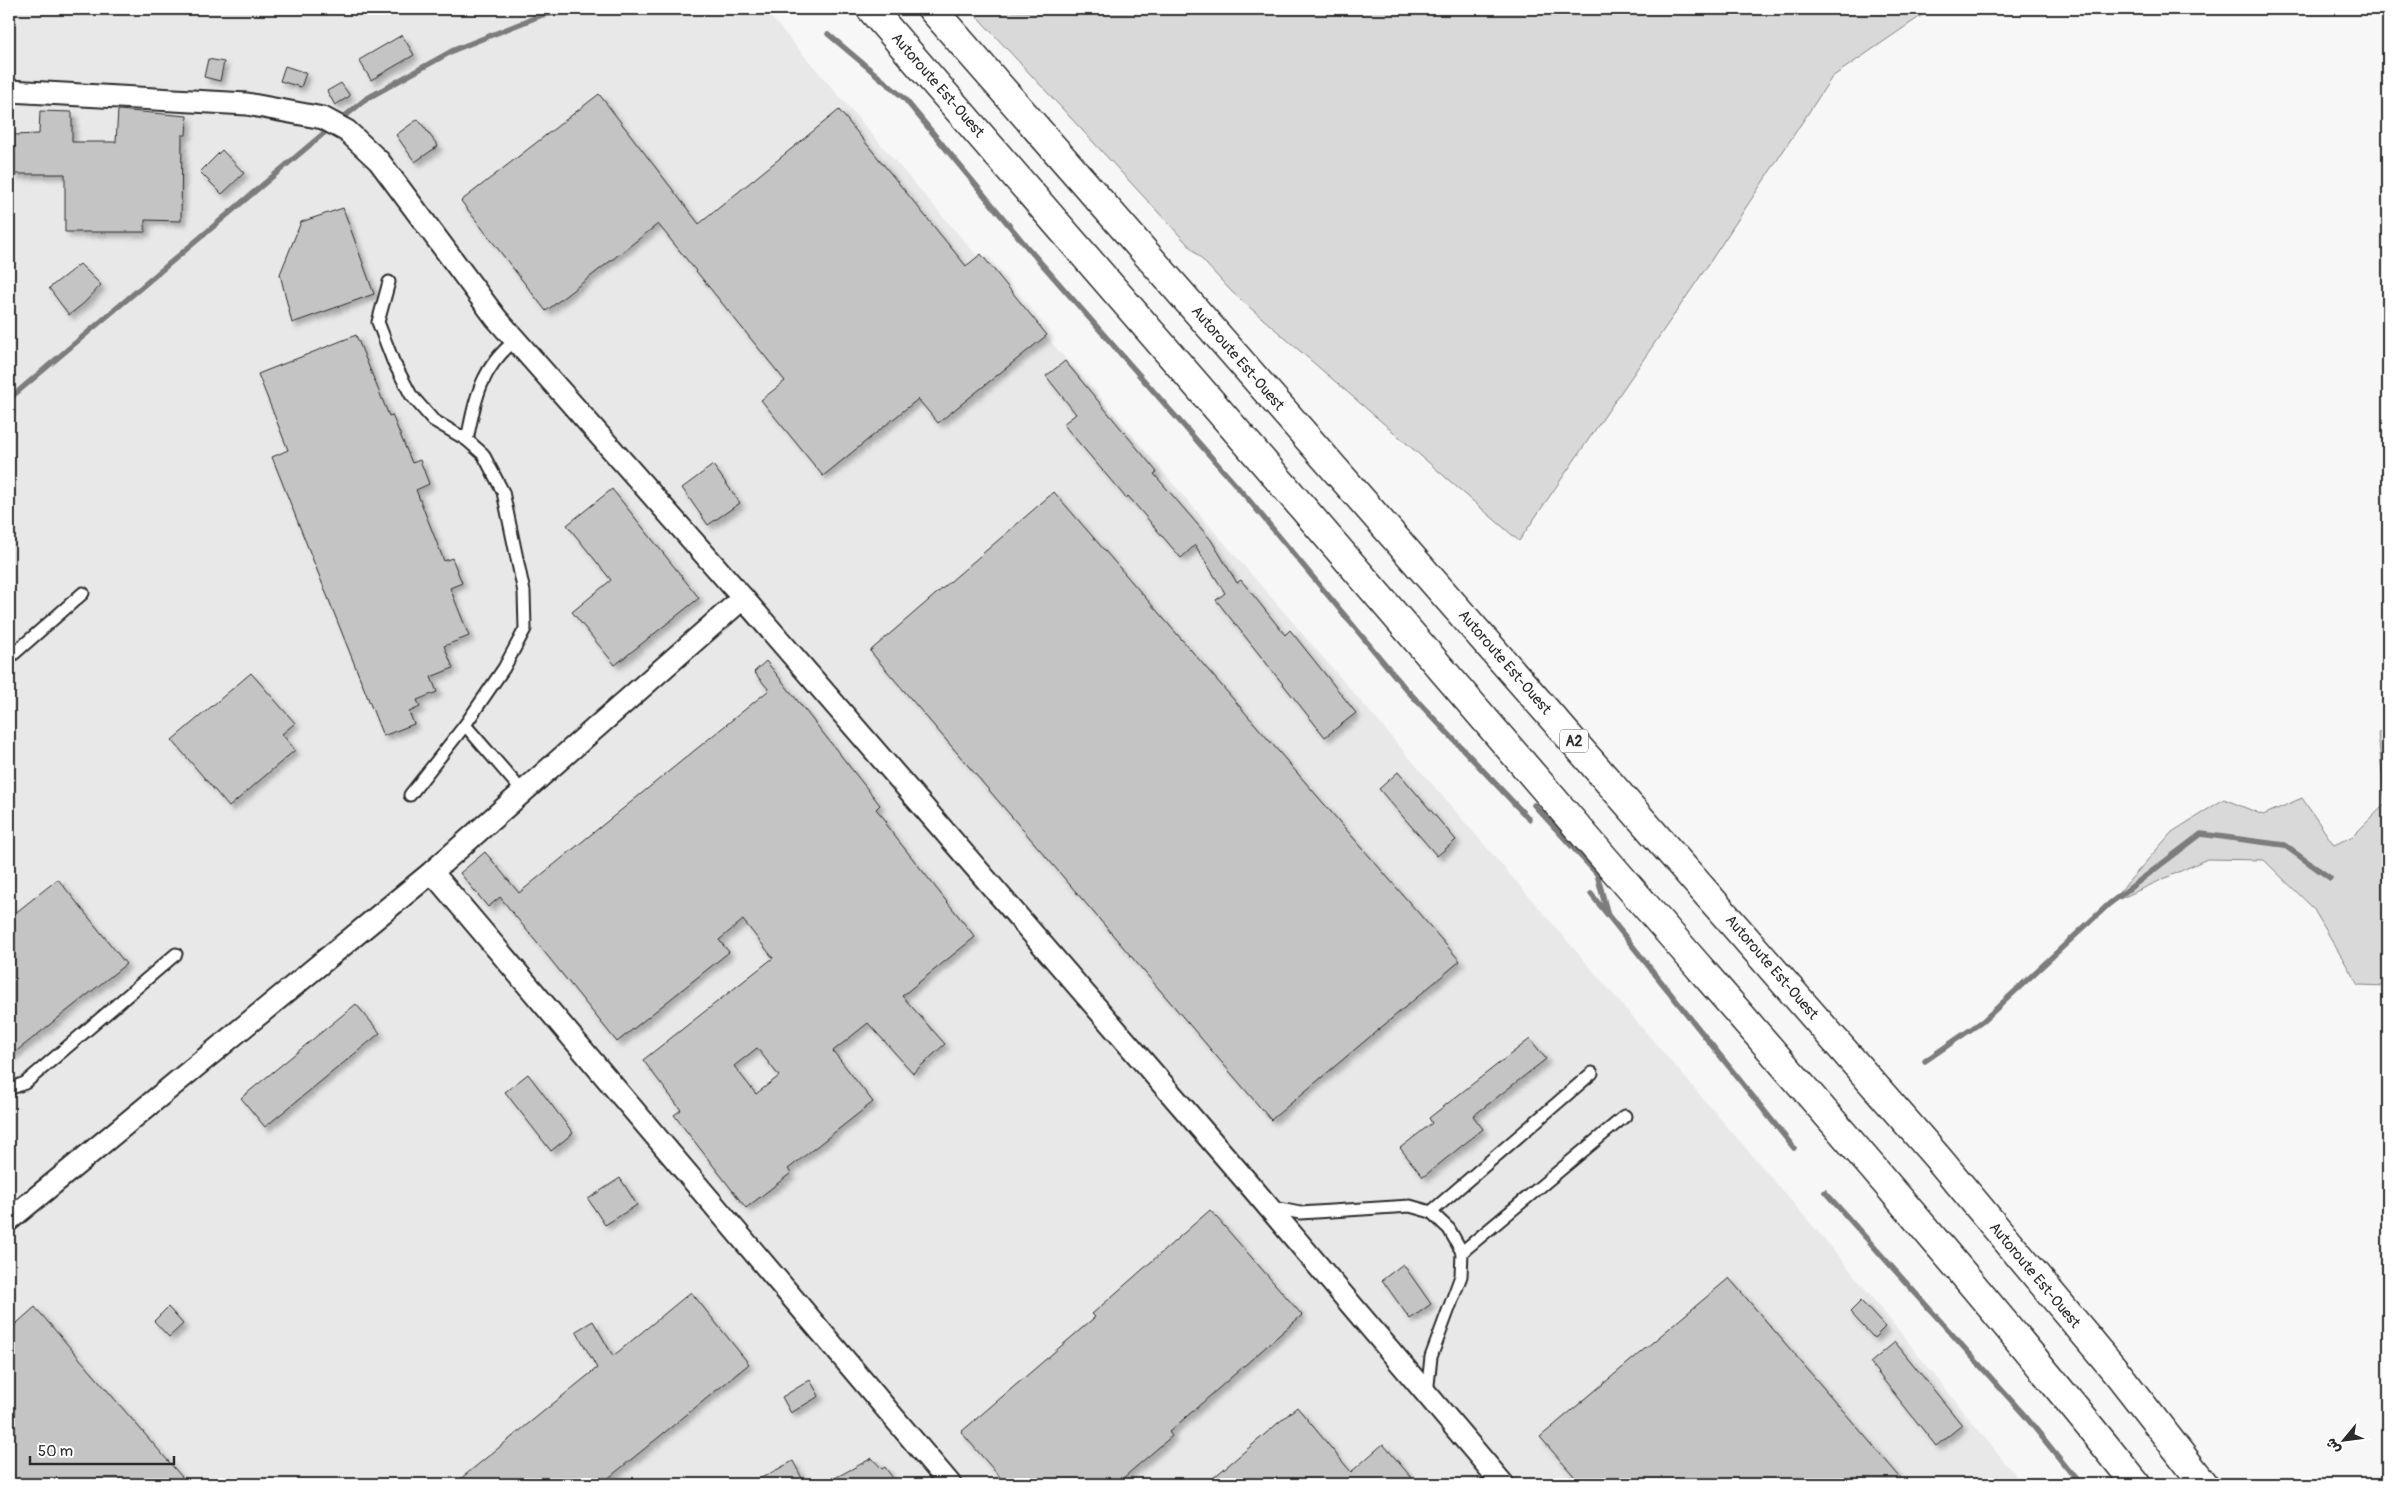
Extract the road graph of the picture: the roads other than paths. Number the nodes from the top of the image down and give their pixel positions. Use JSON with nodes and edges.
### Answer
{"nodes":[{"id":1,"x":871,"y":9,"type":"edge"},
{"id":2,"x":932,"y":9,"type":"edge"},
{"id":3,"x":9,"y":91,"type":"edge"},
{"id":4,"x":389,"y":282,"type":"dead end"},
{"id":5,"x":516,"y":340,"type":"junction"},
{"id":6,"x":466,"y":440,"type":"junction"},
{"id":7,"x":83,"y":593,"type":"dead end"},
{"id":8,"x":743,"y":598,"type":"junction"},
{"id":9,"x":9,"y":658,"type":"edge"},
{"id":10,"x":465,"y":725,"type":"junction"},
{"id":11,"x":523,"y":792,"type":"junction"},
{"id":12,"x":410,"y":794,"type":"dead end"},
{"id":13,"x":432,"y":872,"type":"junction"},
{"id":14,"x":176,"y":954,"type":"dead end"},
{"id":15,"x":1592,"y":1074,"type":"dead end"},
{"id":16,"x":9,"y":1090,"type":"edge"},
{"id":17,"x":1625,"y":1116,"type":"dead end"},
{"id":18,"x":1268,"y":1207,"type":"junction"},
{"id":19,"x":1431,"y":1212,"type":"junction"},
{"id":20,"x":9,"y":1220,"type":"edge"},
{"id":21,"x":1462,"y":1252,"type":"junction"},
{"id":22,"x":1427,"y":1394,"type":"junction"},
{"id":23,"x":950,"y":1484,"type":"edge"},
{"id":24,"x":1503,"y":1484,"type":"edge"},
{"id":25,"x":2136,"y":1484,"type":"edge"},
{"id":26,"x":2204,"y":1484,"type":"edge"}],
"edges":[{"from":1,"to":25,"type":"highway","name":"Autoroute Est-Ouest"},
{"from":2,"to":26,"type":"highway","name":"Autoroute Est-Ouest","number":"A2"},
{"from":3,"to":5,"type":"street"},
{"from":4,"to":6,"type":"lane"},
{"from":5,"to":6,"type":"lane"},
{"from":5,"to":8,"type":"street"},
{"from":6,"to":10,"type":"lane"},
{"from":7,"to":9,"type":"lane"},
{"from":8,"to":11,"type":"street"},
{"from":8,"to":18,"type":"street"},
{"from":10,"to":11,"type":"lane"},
{"from":10,"to":12,"type":"lane"},
{"from":11,"to":13,"type":"street"},
{"from":13,"to":20,"type":"street"},
{"from":13,"to":23,"type":"street"},
{"from":14,"to":16,"type":"lane"},
{"from":15,"to":19,"type":"lane"},
{"from":17,"to":21,"type":"lane"},
{"from":18,"to":19,"type":"lane"},
{"from":18,"to":22,"type":"street"},
{"from":19,"to":21,"type":"lane"},
{"from":21,"to":22,"type":"lane"},
{"from":22,"to":24,"type":"street"}]}
